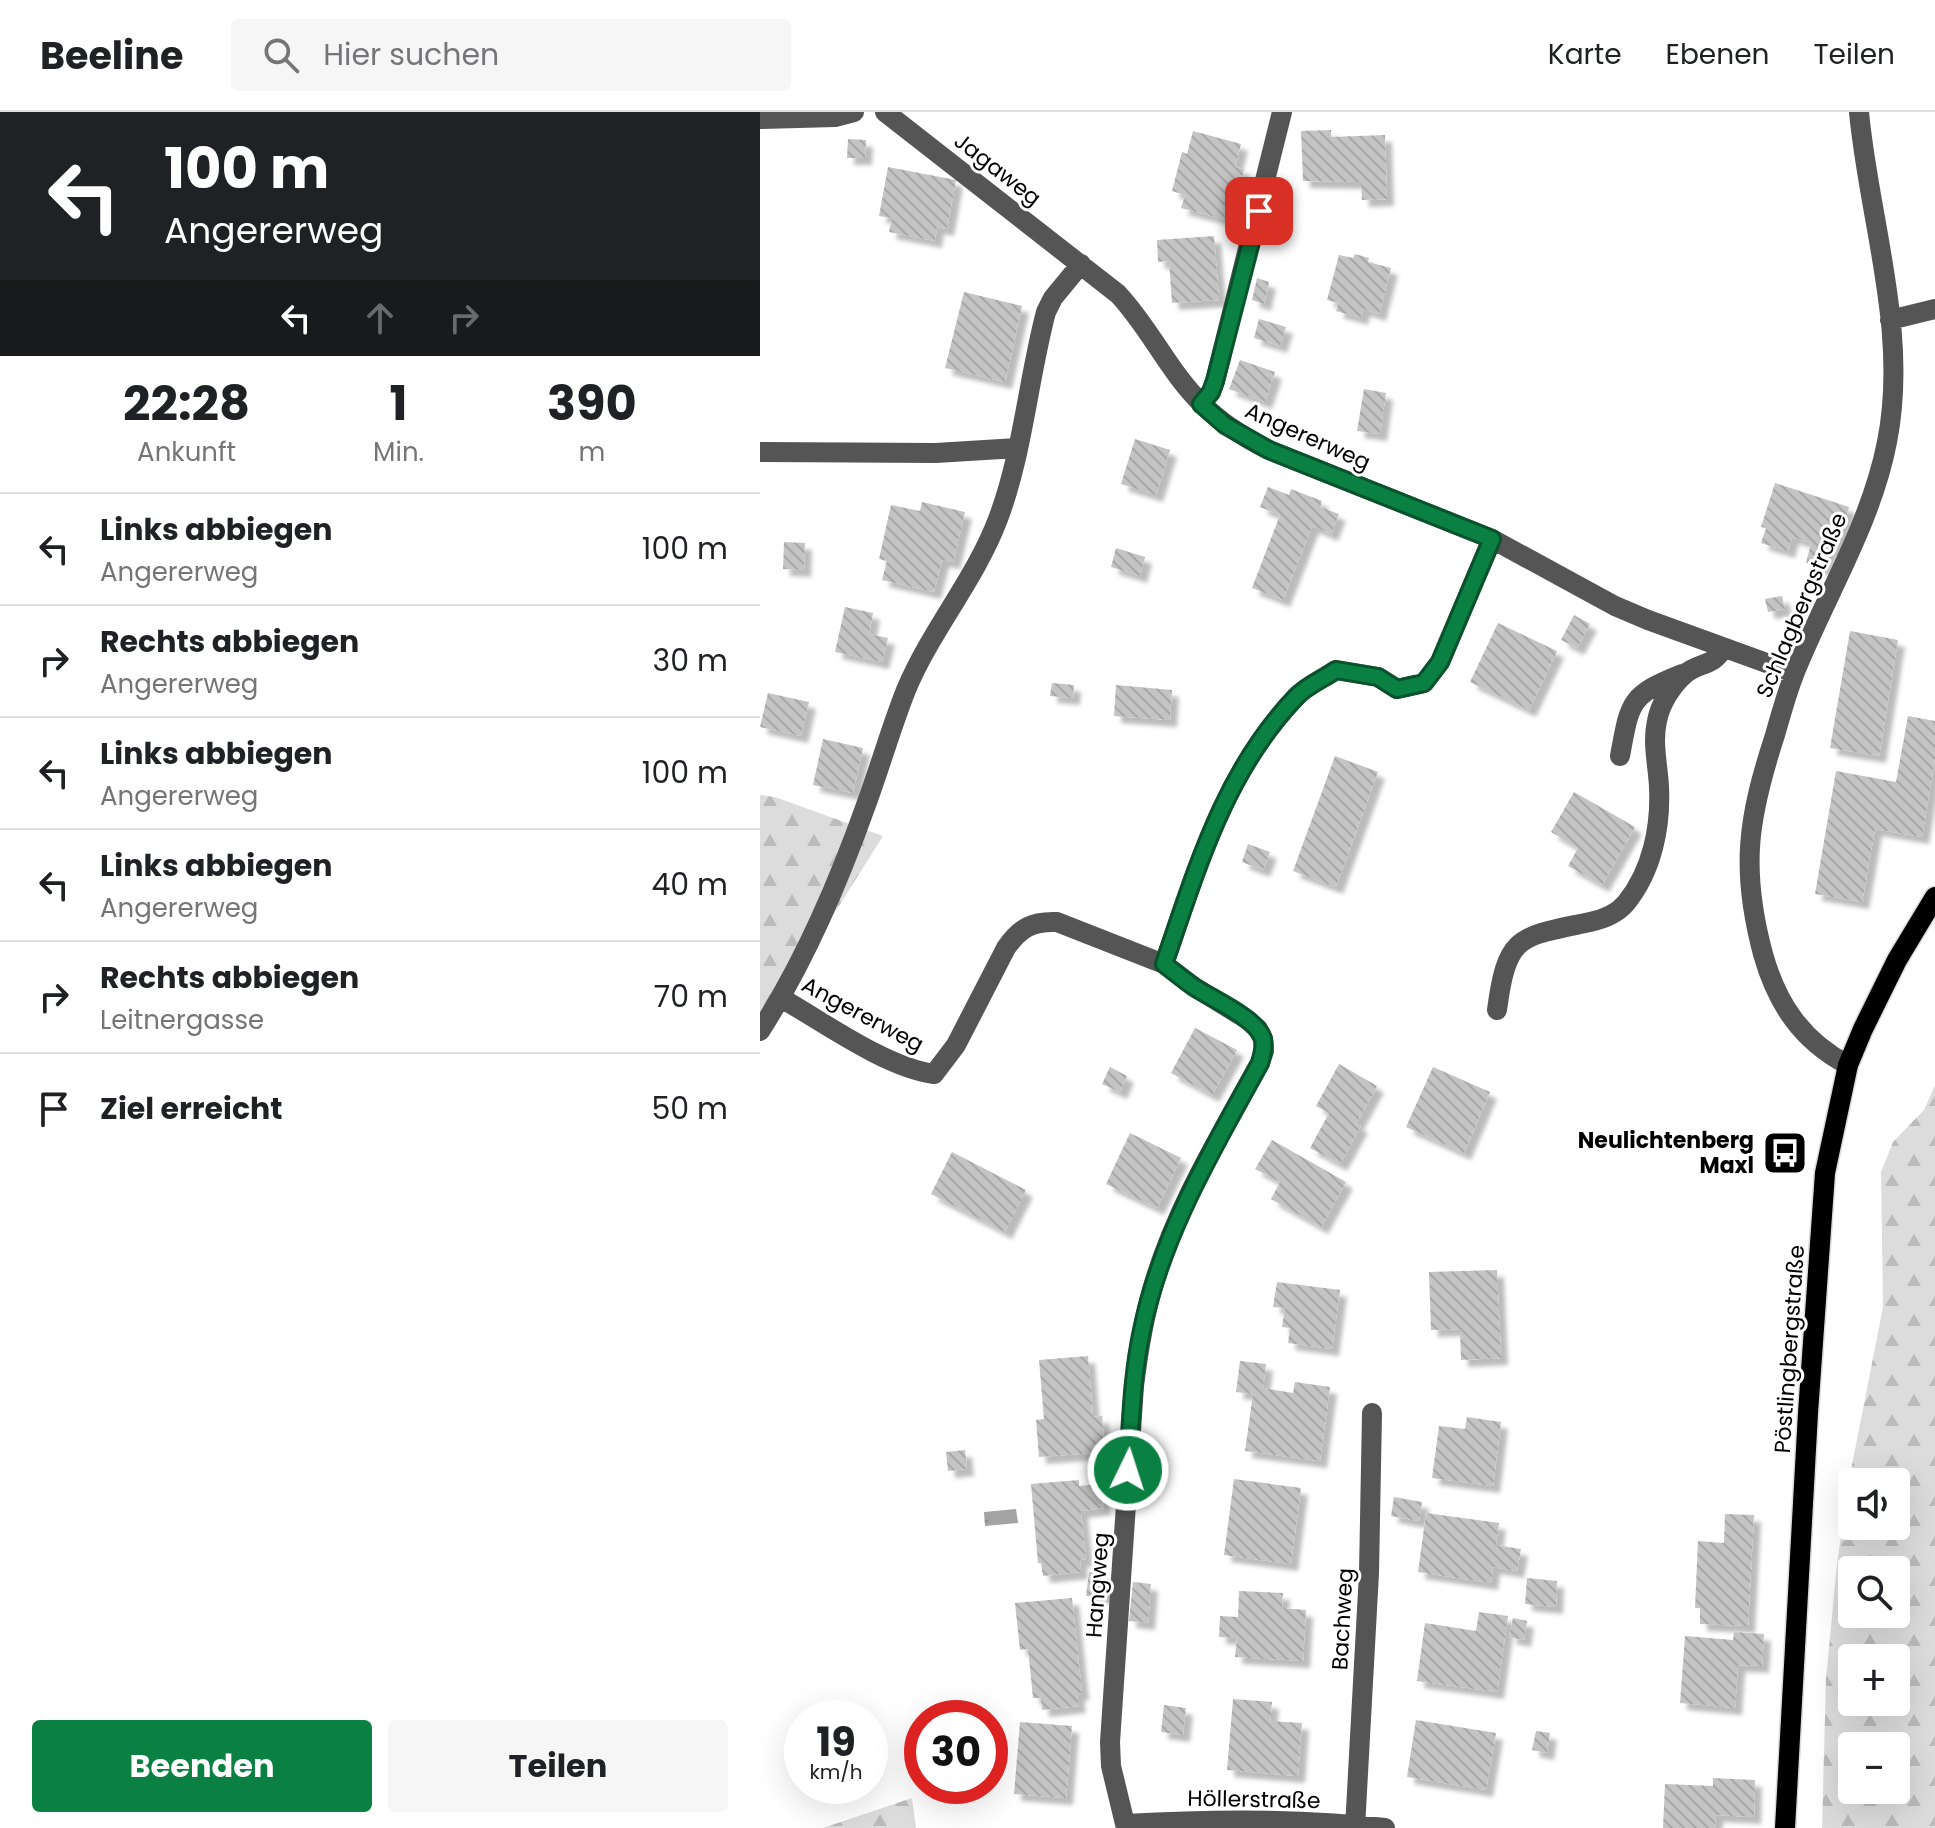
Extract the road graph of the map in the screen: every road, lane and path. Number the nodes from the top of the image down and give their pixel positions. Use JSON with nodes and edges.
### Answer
{"nodes":[{"id":1,"x":854,"y":112,"type":"edge"},
{"id":2,"x":885,"y":112,"type":"edge"},
{"id":3,"x":1282,"y":112,"type":"edge"},
{"id":4,"x":1859,"y":112,"type":"edge"},
{"id":5,"x":760,"y":119,"type":"edge"},
{"id":6,"x":1081,"y":264,"type":"junction"},
{"id":7,"x":1935,"y":309,"type":"edge"},
{"id":8,"x":1890,"y":320,"type":"junction"},
{"id":9,"x":1201,"y":404,"type":"junction"},
{"id":10,"x":1017,"y":448,"type":"junction"},
{"id":11,"x":760,"y":452,"type":"edge"},
{"id":12,"x":1492,"y":539,"type":"junction"},
{"id":13,"x":1723,"y":648,"type":"junction"},
{"id":14,"x":1686,"y":672,"type":"junction"},
{"id":15,"x":1794,"y":673,"type":"junction"},
{"id":16,"x":1620,"y":756,"type":"dead end"},
{"id":17,"x":1935,"y":897,"type":"edge"},
{"id":18,"x":1164,"y":964,"type":"junction"},
{"id":19,"x":781,"y":998,"type":"junction"},
{"id":20,"x":1497,"y":1010,"type":"dead end"},
{"id":21,"x":760,"y":1031,"type":"edge"},
{"id":22,"x":1263,"y":1039,"type":"joint"},
{"id":23,"x":1848,"y":1065,"type":"junction"},
{"id":24,"x":1372,"y":1413,"type":"dead end"},
{"id":25,"x":1126,"y":1826,"type":"edge"},
{"id":26,"x":1355,"y":1826,"type":"edge"},
{"id":27,"x":1385,"y":1828,"type":"edge"},
{"id":28,"x":1785,"y":1828,"type":"edge"}],
"edges":[{"from":1,"to":5,"type":"street"},
{"from":2,"to":6,"type":"street","name":"Jagaweg"},
{"from":3,"to":9,"type":"street"},
{"from":4,"to":8,"type":"street","name":"Schlagbergstraße"},
{"from":6,"to":9,"type":"street","name":"Angererweg"},
{"from":6,"to":10,"type":"street","name":"Angererweg"},
{"from":7,"to":8,"type":"street"},
{"from":8,"to":15,"type":"street","name":"Schlagbergstraße"},
{"from":9,"to":12,"type":"street","name":"Angererweg"},
{"from":10,"to":11,"type":"street"},
{"from":10,"to":19,"type":"street","name":"Angererweg"},
{"from":12,"to":13,"type":"street","name":"Angererweg"},
{"from":12,"to":18,"type":"street"},
{"from":13,"to":14,"type":"street"},
{"from":13,"to":15,"type":"street","name":"Angererweg"},
{"from":14,"to":16,"type":"street"},
{"from":14,"to":20,"type":"street"},
{"from":15,"to":23,"type":"street","name":"Schlagbergstraße"},
{"from":17,"to":23,"type":"main road","name":"Pöstlingbergstraße"},
{"from":18,"to":19,"type":"street","name":"Angererweg"},
{"from":18,"to":22,"type":"street","name":"Angererweg"},
{"from":19,"to":21,"type":"street","name":"Angererweg"},
{"from":22,"to":25,"type":"street","name":"Hangweg"},
{"from":23,"to":28,"type":"main road","name":"Pöstlingbergstraße"},
{"from":24,"to":26,"type":"street","name":"Bachweg"},
{"from":25,"to":26,"type":"street","name":"Höllerstraße"},
{"from":26,"to":27,"type":"street","name":"Höllerstraße"}]}
